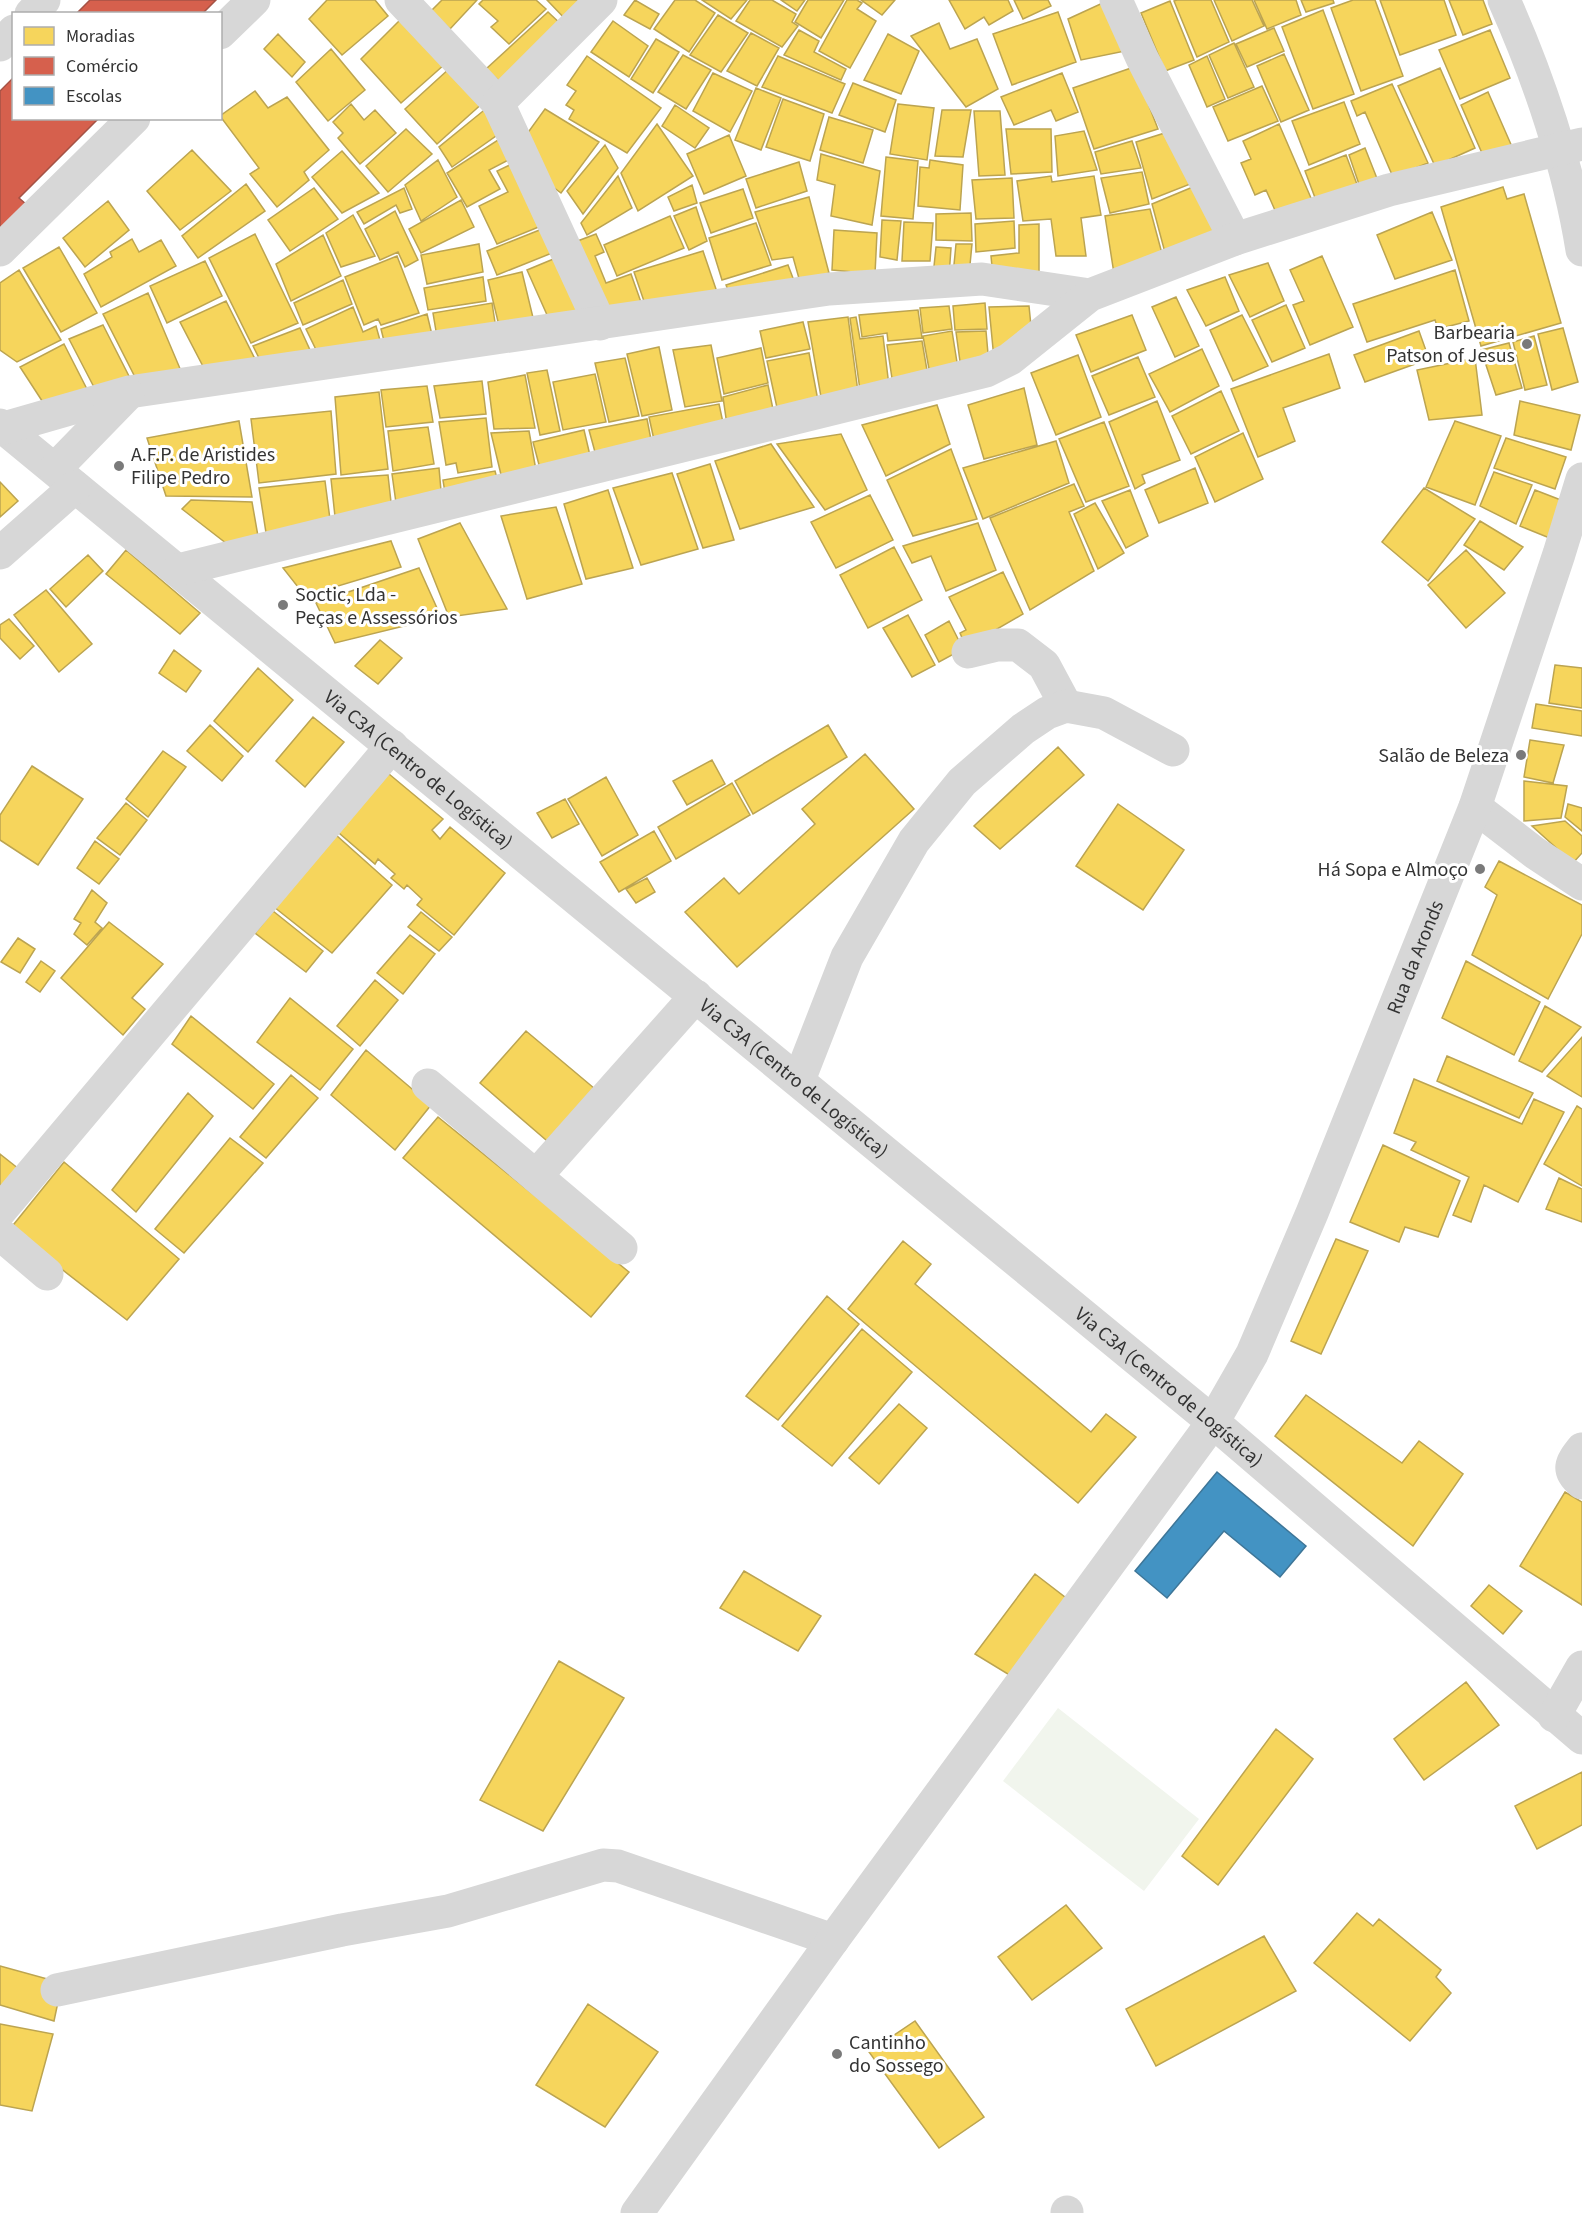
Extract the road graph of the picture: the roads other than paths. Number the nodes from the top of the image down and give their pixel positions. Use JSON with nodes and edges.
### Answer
{"nodes":[{"id":1,"x":44,"y":0,"type":"edge"},
{"id":2,"x":254,"y":0,"type":"edge"},
{"id":3,"x":401,"y":0,"type":"edge"},
{"id":4,"x":601,"y":0,"type":"edge"},
{"id":5,"x":1116,"y":0,"type":"edge"},
{"id":6,"x":1504,"y":0,"type":"edge"},
{"id":7,"x":1525,"y":0,"type":"edge"},
{"id":8,"x":33,"y":12,"type":"edge"},
{"id":9,"x":222,"y":31,"type":"edge"},
{"id":10,"x":12,"y":33,"type":"edge"},
{"id":11,"x":0,"y":45,"type":"edge"},
{"id":12,"x":1525,"y":47,"type":"junction"},
{"id":13,"x":498,"y":103,"type":"junction"},
{"id":14,"x":132,"y":120,"type":"edge"},
{"id":15,"x":1570,"y":146,"type":"edge"},
{"id":16,"x":1235,"y":239,"type":"junction"},
{"id":17,"x":0,"y":250,"type":"edge"},
{"id":18,"x":1582,"y":250,"type":"edge"},
{"id":19,"x":1090,"y":295,"type":"junction"},
{"id":20,"x":600,"y":324,"type":"junction"},
{"id":21,"x":129,"y":392,"type":"junction"},
{"id":22,"x":2,"y":426,"type":"edge"},
{"id":23,"x":65,"y":478,"type":"junction"},
{"id":24,"x":1582,"y":479,"type":"edge"},
{"id":25,"x":9,"y":546,"type":"edge"},
{"id":26,"x":178,"y":570,"type":"junction"},
{"id":27,"x":968,"y":652,"type":"dead end"},
{"id":28,"x":1066,"y":706,"type":"junction"},
{"id":29,"x":392,"y":746,"type":"junction"},
{"id":30,"x":1173,"y":750,"type":"dead end"},
{"id":31,"x":1475,"y":807,"type":"junction"},
{"id":32,"x":1582,"y":884,"type":"edge"},
{"id":33,"x":696,"y":996,"type":"junction"},
{"id":34,"x":799,"y":1080,"type":"junction"},
{"id":35,"x":428,"y":1085,"type":"dead end"},
{"id":36,"x":536,"y":1176,"type":"junction"},
{"id":37,"x":0,"y":1210,"type":"edge"},
{"id":38,"x":0,"y":1234,"type":"edge"},
{"id":39,"x":621,"y":1248,"type":"dead end"},
{"id":40,"x":47,"y":1274,"type":"dead end"},
{"id":41,"x":1213,"y":1422,"type":"junction"},
{"id":42,"x":1582,"y":1449,"type":"edge"},
{"id":43,"x":1582,"y":1483,"type":"edge"},
{"id":44,"x":1582,"y":1667,"type":"edge"},
{"id":45,"x":1554,"y":1716,"type":"junction"},
{"id":46,"x":1582,"y":1738,"type":"edge"},
{"id":47,"x":833,"y":1940,"type":"junction"},
{"id":48,"x":57,"y":1990,"type":"dead end"},
{"id":49,"x":638,"y":2213,"type":"edge"}],
"edges":[{"from":1,"to":8,"type":"street"},
{"from":2,"to":9,"type":"street"},
{"from":3,"to":13,"type":"street"},
{"from":4,"to":13,"type":"street"},
{"from":5,"to":16,"type":"street"},
{"from":6,"to":12,"type":"street"},
{"from":7,"to":12,"type":"street"},
{"from":10,"to":11,"type":"street"},
{"from":12,"to":15,"type":"street"},
{"from":13,"to":20,"type":"street"},
{"from":14,"to":17,"type":"street"},
{"from":15,"to":16,"type":"street"},
{"from":15,"to":18,"type":"street"},
{"from":16,"to":19,"type":"street"},
{"from":19,"to":20,"type":"street"},
{"from":19,"to":26,"type":"street"},
{"from":20,"to":21,"type":"street"},
{"from":21,"to":22,"type":"street"},
{"from":21,"to":23,"type":"street"},
{"from":22,"to":23,"type":"street","name":"Via C3A (Centro de Logística)"},
{"from":23,"to":25,"type":"street"},
{"from":23,"to":26,"type":"street","name":"Via C3A (Centro de Logística)"},
{"from":24,"to":31,"type":"street","name":"Rua da Aronds"},
{"from":26,"to":29,"type":"street","name":"Via C3A (Centro de Logística)"},
{"from":27,"to":28,"type":"street"},
{"from":28,"to":30,"type":"street"},
{"from":28,"to":34,"type":"street"},
{"from":29,"to":33,"type":"street","name":"Via C3A (Centro de Logística)"},
{"from":29,"to":37,"type":"street"},
{"from":31,"to":32,"type":"street"},
{"from":31,"to":41,"type":"street","name":"Rua da Aronds"},
{"from":33,"to":34,"type":"street","name":"Via C3A (Centro de Logística)"},
{"from":33,"to":36,"type":"street"},
{"from":34,"to":41,"type":"street","name":"Via C3A (Centro de Logística)"},
{"from":35,"to":36,"type":"street"},
{"from":36,"to":39,"type":"street"},
{"from":38,"to":40,"type":"street"},
{"from":41,"to":45,"type":"street","name":"Via C3A (Centro de Logística)"},
{"from":41,"to":47,"type":"street","name":"Rua da Aronds"},
{"from":42,"to":43,"type":"street"},
{"from":44,"to":45,"type":"street"},
{"from":45,"to":46,"type":"street","name":"Via C3A (Centro de Logística)"},
{"from":47,"to":48,"type":"street"},
{"from":47,"to":49,"type":"street","name":"Rua da Aronds"}]}
